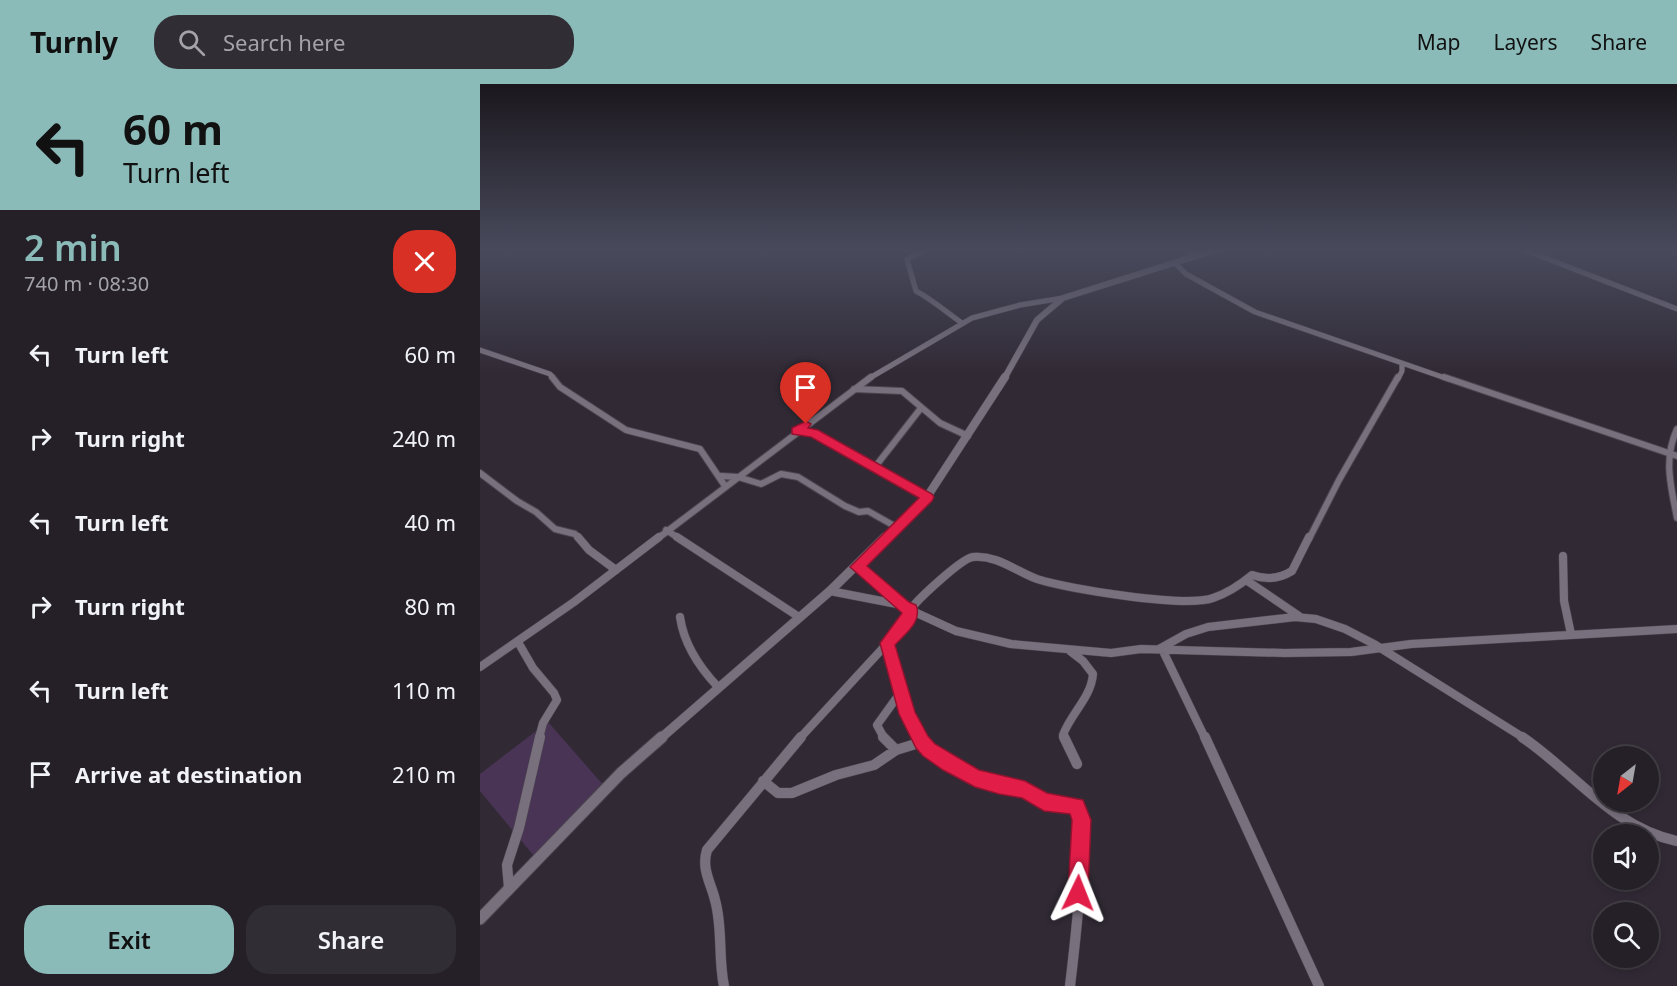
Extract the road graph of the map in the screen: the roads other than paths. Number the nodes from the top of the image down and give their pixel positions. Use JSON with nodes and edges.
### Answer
{"nodes":[{"id":1,"x":917,"y":291,"type":"edge"},
{"id":2,"x":1084,"y":291,"type":"edge"},
{"id":3,"x":1217,"y":291,"type":"edge"},
{"id":4,"x":1631,"y":291,"type":"edge"},
{"id":5,"x":1062,"y":298,"type":"junction"},
{"id":6,"x":1677,"y":309,"type":"edge"},
{"id":7,"x":962,"y":323,"type":"junction"},
{"id":8,"x":480,"y":350,"type":"edge"},
{"id":9,"x":1402,"y":363,"type":"junction"},
{"id":10,"x":852,"y":388,"type":"junction"},
{"id":11,"x":921,"y":408,"type":"junction"},
{"id":12,"x":1677,"y":429,"type":"edge"},
{"id":13,"x":796,"y":431,"type":"junction"},
{"id":14,"x":968,"y":436,"type":"junction"},
{"id":15,"x":1668,"y":453,"type":"junction"},
{"id":16,"x":1677,"y":456,"type":"edge"},
{"id":17,"x":875,"y":467,"type":"junction"},
{"id":18,"x":480,"y":473,"type":"edge"},
{"id":19,"x":721,"y":476,"type":"junction"},
{"id":20,"x":738,"y":477,"type":"junction"},
{"id":21,"x":725,"y":486,"type":"junction"},
{"id":22,"x":928,"y":497,"type":"junction"},
{"id":23,"x":1677,"y":518,"type":"edge"},
{"id":24,"x":898,"y":528,"type":"junction"},
{"id":25,"x":666,"y":530,"type":"junction"},
{"id":26,"x":1563,"y":556,"type":"dead end"},
{"id":27,"x":857,"y":567,"type":"junction"},
{"id":28,"x":616,"y":570,"type":"junction"},
{"id":29,"x":1246,"y":580,"type":"junction"},
{"id":30,"x":830,"y":591,"type":"junction"},
{"id":31,"x":907,"y":608,"type":"junction"},
{"id":32,"x":680,"y":616,"type":"dead end"},
{"id":33,"x":799,"y":617,"type":"junction"},
{"id":34,"x":1302,"y":617,"type":"junction"},
{"id":35,"x":1677,"y":629,"type":"edge"},
{"id":36,"x":1571,"y":634,"type":"junction"},
{"id":37,"x":518,"y":642,"type":"junction"},
{"id":38,"x":887,"y":643,"type":"junction"},
{"id":39,"x":1160,"y":649,"type":"junction"},
{"id":40,"x":1380,"y":649,"type":"junction"},
{"id":41,"x":1070,"y":651,"type":"junction"},
{"id":42,"x":480,"y":668,"type":"edge"},
{"id":43,"x":718,"y":687,"type":"junction"},
{"id":44,"x":900,"y":693,"type":"junction"},
{"id":45,"x":922,"y":742,"type":"junction"},
{"id":46,"x":897,"y":750,"type":"junction"},
{"id":47,"x":1077,"y":764,"type":"dead end"},
{"id":48,"x":763,"y":781,"type":"junction"},
{"id":49,"x":1677,"y":841,"type":"edge"},
{"id":50,"x":509,"y":888,"type":"junction"},
{"id":51,"x":484,"y":908,"type":"edge"},
{"id":52,"x":480,"y":919,"type":"edge"},
{"id":53,"x":724,"y":986,"type":"edge"},
{"id":54,"x":1070,"y":986,"type":"edge"},
{"id":55,"x":1319,"y":986,"type":"edge"}],
"edges":[{"from":1,"to":7,"type":"street"},
{"from":2,"to":5,"type":"street"},
{"from":3,"to":9,"type":"street"},
{"from":4,"to":6,"type":"street"},
{"from":5,"to":7,"type":"street"},
{"from":5,"to":14,"type":"street"},
{"from":7,"to":10,"type":"street"},
{"from":8,"to":19,"type":"street"},
{"from":9,"to":15,"type":"street"},
{"from":9,"to":29,"type":"street"},
{"from":10,"to":11,"type":"street"},
{"from":10,"to":13,"type":"street"},
{"from":11,"to":14,"type":"street"},
{"from":11,"to":17,"type":"street"},
{"from":12,"to":15,"type":"street"},
{"from":13,"to":17,"type":"street"},
{"from":13,"to":20,"type":"street"},
{"from":14,"to":22,"type":"street"},
{"from":15,"to":16,"type":"street"},
{"from":15,"to":23,"type":"street"},
{"from":17,"to":22,"type":"street"},
{"from":18,"to":28,"type":"street"},
{"from":19,"to":20,"type":"street"},
{"from":19,"to":21,"type":"street"},
{"from":20,"to":21,"type":"street"},
{"from":20,"to":24,"type":"street"},
{"from":21,"to":25,"type":"street"},
{"from":22,"to":24,"type":"street"},
{"from":24,"to":27,"type":"street"},
{"from":25,"to":28,"type":"street"},
{"from":25,"to":33,"type":"street"},
{"from":26,"to":36,"type":"street"},
{"from":27,"to":30,"type":"street"},
{"from":27,"to":31,"type":"street"},
{"from":28,"to":37,"type":"street"},
{"from":29,"to":31,"type":"street"},
{"from":29,"to":34,"type":"street"},
{"from":30,"to":31,"type":"street"},
{"from":30,"to":33,"type":"street"},
{"from":31,"to":38,"type":"street"},
{"from":31,"to":41,"type":"street"},
{"from":32,"to":43,"type":"street"},
{"from":33,"to":43,"type":"street"},
{"from":34,"to":39,"type":"street"},
{"from":34,"to":40,"type":"street"},
{"from":35,"to":36,"type":"street"},
{"from":36,"to":40,"type":"street"},
{"from":37,"to":42,"type":"street"},
{"from":37,"to":50,"type":"street"},
{"from":38,"to":44,"type":"street"},
{"from":38,"to":48,"type":"street"},
{"from":39,"to":40,"type":"street"},
{"from":39,"to":41,"type":"street"},
{"from":39,"to":55,"type":"street"},
{"from":40,"to":49,"type":"street"},
{"from":41,"to":47,"type":"street"},
{"from":43,"to":50,"type":"street"},
{"from":44,"to":45,"type":"street"},
{"from":44,"to":46,"type":"street"},
{"from":45,"to":46,"type":"street"},
{"from":45,"to":54,"type":"street"},
{"from":46,"to":48,"type":"street"},
{"from":48,"to":53,"type":"street"},
{"from":50,"to":51,"type":"street"},
{"from":51,"to":52,"type":"street"}]}
